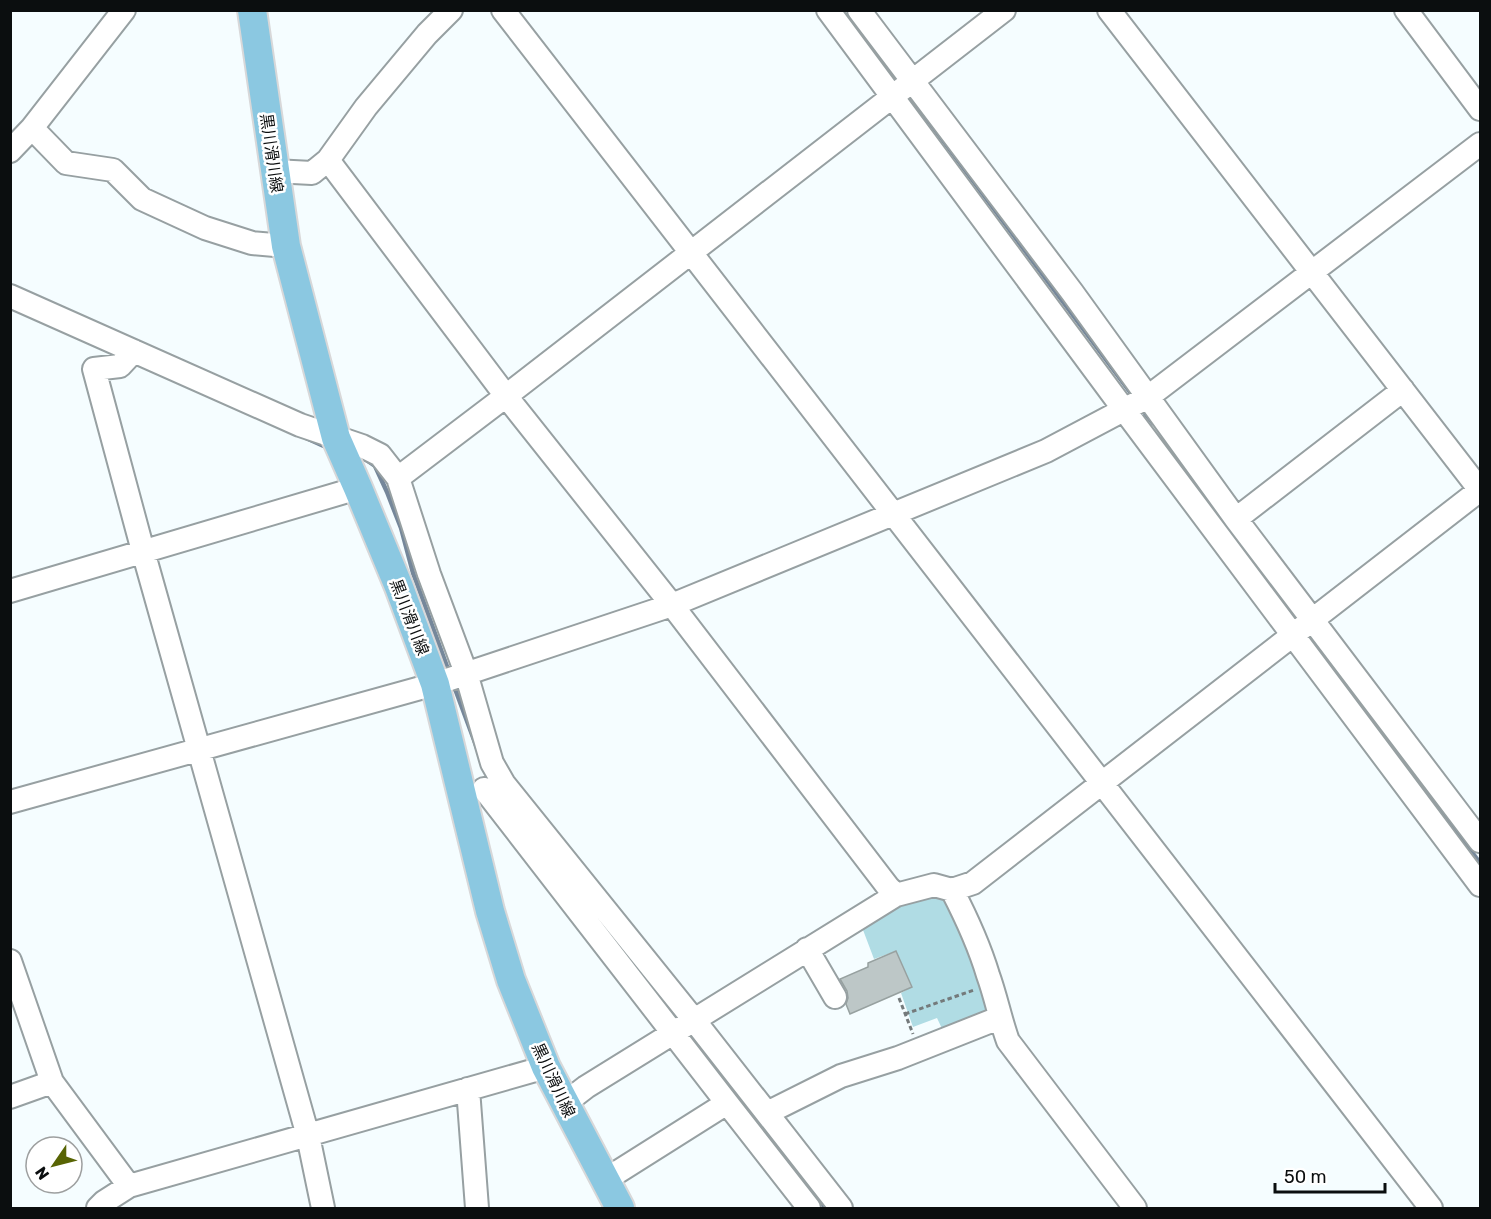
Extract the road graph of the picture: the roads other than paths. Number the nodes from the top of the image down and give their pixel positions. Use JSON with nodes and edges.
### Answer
{"nodes":[{"id":1,"x":124,"y":10,"type":"edge"},
{"id":2,"x":451,"y":10,"type":"edge"},
{"id":3,"x":503,"y":10,"type":"edge"},
{"id":4,"x":828,"y":10,"type":"edge"},
{"id":5,"x":859,"y":10,"type":"edge"},
{"id":6,"x":1004,"y":10,"type":"edge"},
{"id":7,"x":1109,"y":10,"type":"edge"},
{"id":8,"x":1406,"y":10,"type":"edge"},
{"id":9,"x":250,"y":12,"type":"edge"},
{"id":10,"x":913,"y":81,"type":"junction"},
{"id":11,"x":892,"y":97,"type":"junction"},
{"id":12,"x":1480,"y":109,"type":"edge"},
{"id":13,"x":32,"y":128,"type":"junction"},
{"id":14,"x":1480,"y":144,"type":"edge"},
{"id":15,"x":10,"y":151,"type":"edge"},
{"id":16,"x":328,"y":160,"type":"junction"},
{"id":17,"x":274,"y":171,"type":"junction"},
{"id":18,"x":286,"y":246,"type":"junction"},
{"id":19,"x":692,"y":253,"type":"junction"},
{"id":20,"x":1311,"y":273,"type":"junction"},
{"id":21,"x":10,"y":296,"type":"edge"},
{"id":22,"x":134,"y":351,"type":"junction"},
{"id":23,"x":1402,"y":390,"type":"junction"},
{"id":24,"x":506,"y":396,"type":"junction"},
{"id":25,"x":1134,"y":405,"type":"junction"},
{"id":26,"x":336,"y":438,"type":"junction"},
{"id":27,"x":398,"y":478,"type":"junction"},
{"id":28,"x":358,"y":488,"type":"junction"},
{"id":29,"x":1480,"y":490,"type":"edge"},
{"id":30,"x":894,"y":514,"type":"junction"},
{"id":31,"x":1236,"y":519,"type":"junction"},
{"id":32,"x":143,"y":551,"type":"junction"},
{"id":33,"x":10,"y":591,"type":"edge"},
{"id":34,"x":672,"y":605,"type":"junction"},
{"id":35,"x":1314,"y":619,"type":"junction"},
{"id":36,"x":1294,"y":635,"type":"junction"},
{"id":37,"x":466,"y":673,"type":"junction"},
{"id":38,"x":435,"y":684,"type":"junction"},
{"id":39,"x":199,"y":749,"type":"junction"},
{"id":40,"x":1102,"y":783,"type":"junction"},
{"id":41,"x":484,"y":789,"type":"dead end"},
{"id":42,"x":10,"y":802,"type":"edge"},
{"id":43,"x":1480,"y":841,"type":"edge"},
{"id":44,"x":1480,"y":885,"type":"edge"},
{"id":45,"x":952,"y":890,"type":"junction"},
{"id":46,"x":896,"y":895,"type":"junction"},
{"id":47,"x":807,"y":949,"type":"junction"},
{"id":48,"x":10,"y":962,"type":"edge"},
{"id":49,"x":835,"y":997,"type":"dead end"},
{"id":50,"x":999,"y":1018,"type":"junction"},
{"id":51,"x":694,"y":1020,"type":"junction"},
{"id":52,"x":672,"y":1034,"type":"junction"},
{"id":53,"x":546,"y":1067,"type":"junction"},
{"id":54,"x":52,"y":1082,"type":"junction"},
{"id":55,"x":468,"y":1089,"type":"junction"},
{"id":56,"x":10,"y":1097,"type":"edge"},
{"id":57,"x":727,"y":1103,"type":"junction"},
{"id":58,"x":564,"y":1104,"type":"junction"},
{"id":59,"x":767,"y":1113,"type":"junction"},
{"id":60,"x":308,"y":1136,"type":"junction"},
{"id":61,"x":605,"y":1180,"type":"junction"},
{"id":62,"x":129,"y":1186,"type":"junction"},
{"id":63,"x":98,"y":1209,"type":"edge"},
{"id":64,"x":323,"y":1209,"type":"edge"},
{"id":65,"x":477,"y":1209,"type":"edge"},
{"id":66,"x":620,"y":1209,"type":"edge"},
{"id":67,"x":809,"y":1209,"type":"edge"},
{"id":68,"x":841,"y":1209,"type":"edge"},
{"id":69,"x":1136,"y":1209,"type":"edge"},
{"id":70,"x":1431,"y":1209,"type":"edge"}],
"edges":[{"from":1,"to":13,"type":"street"},
{"from":2,"to":16,"type":"street"},
{"from":3,"to":19,"type":"street"},
{"from":4,"to":11,"type":"street"},
{"from":5,"to":10,"type":"street"},
{"from":6,"to":10,"type":"street"},
{"from":7,"to":20,"type":"street"},
{"from":8,"to":12,"type":"street"},
{"from":9,"to":17,"type":"main road","name":"黒川滑川線"},
{"from":10,"to":11,"type":"street"},
{"from":10,"to":25,"type":"street"},
{"from":11,"to":19,"type":"street"},
{"from":11,"to":25,"type":"street"},
{"from":13,"to":15,"type":"street"},
{"from":13,"to":18,"type":"street"},
{"from":14,"to":20,"type":"street"},
{"from":16,"to":17,"type":"street"},
{"from":16,"to":24,"type":"street"},
{"from":17,"to":18,"type":"main road","name":"黒川滑川線"},
{"from":18,"to":26,"type":"main road","name":"黒川滑川線"},
{"from":19,"to":24,"type":"street"},
{"from":19,"to":30,"type":"street"},
{"from":20,"to":23,"type":"street"},
{"from":20,"to":25,"type":"street"},
{"from":21,"to":22,"type":"street"},
{"from":22,"to":26,"type":"street"},
{"from":22,"to":32,"type":"street"},
{"from":23,"to":29,"type":"street"},
{"from":23,"to":31,"type":"street"},
{"from":24,"to":27,"type":"street"},
{"from":24,"to":34,"type":"street"},
{"from":25,"to":30,"type":"street"},
{"from":25,"to":31,"type":"street"},
{"from":25,"to":36,"type":"street"},
{"from":26,"to":27,"type":"street"},
{"from":26,"to":28,"type":"main road","name":"黒川滑川線"},
{"from":27,"to":37,"type":"street"},
{"from":28,"to":32,"type":"street"},
{"from":28,"to":38,"type":"main road","name":"黒川滑川線"},
{"from":29,"to":35,"type":"street"},
{"from":30,"to":34,"type":"street"},
{"from":30,"to":40,"type":"street"},
{"from":31,"to":35,"type":"street"},
{"from":32,"to":33,"type":"street"},
{"from":32,"to":39,"type":"street"},
{"from":34,"to":37,"type":"street"},
{"from":34,"to":46,"type":"street"},
{"from":35,"to":36,"type":"street"},
{"from":35,"to":43,"type":"street"},
{"from":36,"to":40,"type":"street"},
{"from":36,"to":44,"type":"street"},
{"from":37,"to":38,"type":"street"},
{"from":37,"to":51,"type":"street"},
{"from":38,"to":39,"type":"street"},
{"from":38,"to":53,"type":"main road","name":"黒川滑川線"},
{"from":39,"to":42,"type":"street"},
{"from":39,"to":60,"type":"street"},
{"from":40,"to":45,"type":"street"},
{"from":40,"to":70,"type":"street"},
{"from":41,"to":52,"type":"street"},
{"from":45,"to":46,"type":"street"},
{"from":45,"to":50,"type":"street"},
{"from":46,"to":47,"type":"street"},
{"from":47,"to":49,"type":"street"},
{"from":47,"to":51,"type":"street"},
{"from":48,"to":54,"type":"street"},
{"from":50,"to":59,"type":"street"},
{"from":50,"to":69,"type":"street"},
{"from":51,"to":52,"type":"street"},
{"from":51,"to":59,"type":"street"},
{"from":52,"to":57,"type":"street"},
{"from":52,"to":58,"type":"street"},
{"from":53,"to":55,"type":"street"},
{"from":53,"to":58,"type":"main road","name":"黒川滑川線"},
{"from":54,"to":56,"type":"street"},
{"from":54,"to":62,"type":"street"},
{"from":55,"to":60,"type":"street"},
{"from":55,"to":65,"type":"street"},
{"from":57,"to":61,"type":"street"},
{"from":57,"to":67,"type":"street"},
{"from":58,"to":61,"type":"main road","name":"黒川滑川線"},
{"from":59,"to":68,"type":"street"},
{"from":60,"to":62,"type":"street"},
{"from":60,"to":64,"type":"street"},
{"from":61,"to":66,"type":"main road","name":"黒川滑川線"},
{"from":62,"to":63,"type":"street"}]}
